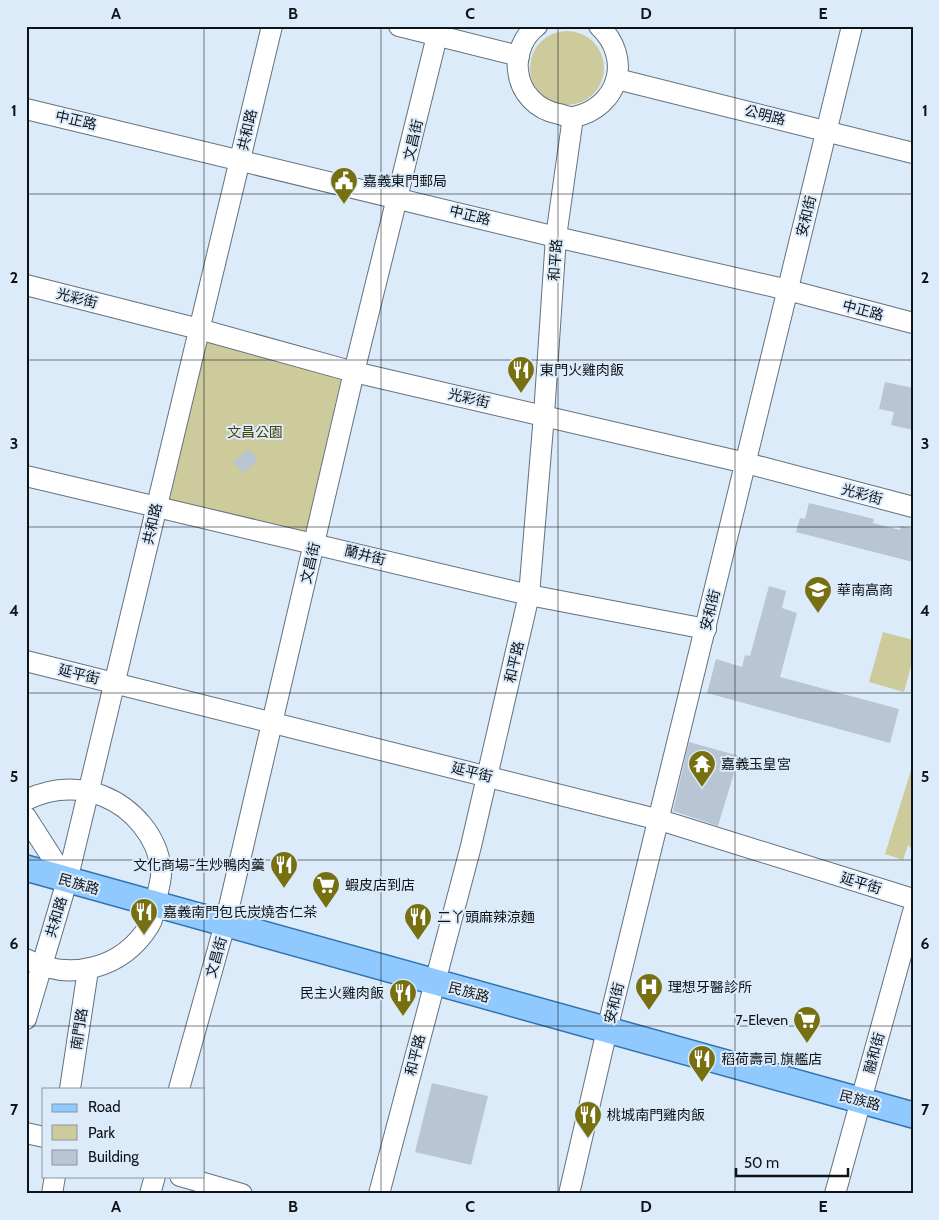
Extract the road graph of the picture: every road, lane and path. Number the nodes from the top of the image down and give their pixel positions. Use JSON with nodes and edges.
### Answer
{"nodes":[{"id":1,"x":272,"y":26,"type":"edge"},
{"id":2,"x":399,"y":26,"type":"edge"},
{"id":3,"x":537,"y":26,"type":"edge"},
{"id":4,"x":599,"y":26,"type":"edge"},
{"id":5,"x":852,"y":26,"type":"edge"},
{"id":6,"x":438,"y":36,"type":"junction"},
{"id":7,"x":518,"y":56,"type":"junction"},
{"id":8,"x":617,"y":79,"type":"junction"},
{"id":9,"x":26,"y":108,"type":"edge"},
{"id":10,"x":573,"y":117,"type":"junction"},
{"id":11,"x":827,"y":130,"type":"junction"},
{"id":12,"x":913,"y":153,"type":"edge"},
{"id":13,"x":240,"y":160,"type":"junction"},
{"id":14,"x":399,"y":198,"type":"junction"},
{"id":15,"x":556,"y":237,"type":"junction"},
{"id":16,"x":26,"y":285,"type":"edge"},
{"id":17,"x":788,"y":290,"type":"junction"},
{"id":18,"x":913,"y":323,"type":"edge"},
{"id":19,"x":199,"y":329,"type":"junction"},
{"id":20,"x":354,"y":372,"type":"junction"},
{"id":21,"x":544,"y":415,"type":"junction"},
{"id":22,"x":746,"y":463,"type":"junction"},
{"id":23,"x":26,"y":476,"type":"edge"},
{"id":24,"x":156,"y":505,"type":"junction"},
{"id":25,"x":913,"y":507,"type":"edge"},
{"id":26,"x":314,"y":543,"type":"junction"},
{"id":27,"x":529,"y":595,"type":"junction"},
{"id":28,"x":706,"y":629,"type":"junction"},
{"id":29,"x":26,"y":661,"type":"edge"},
{"id":30,"x":116,"y":683,"type":"junction"},
{"id":31,"x":274,"y":722,"type":"junction"},
{"id":32,"x":488,"y":776,"type":"junction"},
{"id":33,"x":89,"y":790,"type":"junction"},
{"id":34,"x":26,"y":800,"type":"edge"},
{"id":35,"x":26,"y":817,"type":"edge"},
{"id":36,"x":660,"y":820,"type":"junction"},
{"id":37,"x":26,"y":868,"type":"edge"},
{"id":38,"x":67,"y":881,"type":"junction"},
{"id":39,"x":913,"y":899,"type":"edge"},
{"id":40,"x":156,"y":905,"type":"junction"},
{"id":41,"x":913,"y":912,"type":"edge"},
{"id":42,"x":225,"y":924,"type":"junction"},
{"id":43,"x":34,"y":963,"type":"edge"},
{"id":44,"x":88,"y":970,"type":"junction"},
{"id":45,"x":434,"y":982,"type":"junction"},
{"id":46,"x":26,"y":1019,"type":"edge"},
{"id":47,"x":607,"y":1030,"type":"junction"},
{"id":48,"x":70,"y":1088,"type":"edge"},
{"id":49,"x":179,"y":1088,"type":"edge"},
{"id":50,"x":861,"y":1100,"type":"junction"},
{"id":51,"x":913,"y":1114,"type":"edge"},
{"id":52,"x":26,"y":1133,"type":"edge"},
{"id":53,"x":42,"y":1137,"type":"edge"},
{"id":54,"x":55,"y":1178,"type":"edge"},
{"id":55,"x":154,"y":1178,"type":"edge"},
{"id":56,"x":187,"y":1178,"type":"edge"},
{"id":57,"x":52,"y":1194,"type":"edge"},
{"id":58,"x":150,"y":1194,"type":"edge"},
{"id":59,"x":242,"y":1194,"type":"edge"},
{"id":60,"x":380,"y":1194,"type":"edge"},
{"id":61,"x":569,"y":1194,"type":"edge"},
{"id":62,"x":835,"y":1194,"type":"edge"}],
"edges":[{"from":1,"to":13,"type":"street","name":"共和路"},
{"from":2,"to":6,"type":"street"},
{"from":3,"to":7,"type":"street"},
{"from":4,"to":8,"type":"street"},
{"from":5,"to":11,"type":"street","name":"安和街"},
{"from":6,"to":7,"type":"street"},
{"from":6,"to":14,"type":"street","name":"文昌街"},
{"from":7,"to":10,"type":"street"},
{"from":8,"to":10,"type":"street"},
{"from":8,"to":11,"type":"street","name":"公明路"},
{"from":9,"to":13,"type":"street","name":"中正路"},
{"from":10,"to":15,"type":"street","name":"和平路"},
{"from":11,"to":12,"type":"street","name":"公明路"},
{"from":11,"to":17,"type":"street","name":"安和街"},
{"from":13,"to":14,"type":"street","name":"中正路"},
{"from":13,"to":19,"type":"street","name":"共和路"},
{"from":14,"to":15,"type":"street","name":"中正路"},
{"from":14,"to":20,"type":"street","name":"文昌街"},
{"from":15,"to":17,"type":"street","name":"中正路"},
{"from":15,"to":21,"type":"street","name":"和平路"},
{"from":16,"to":19,"type":"street","name":"光彩街"},
{"from":17,"to":18,"type":"street","name":"中正路"},
{"from":17,"to":22,"type":"street","name":"安和街"},
{"from":19,"to":20,"type":"street","name":"光彩街"},
{"from":19,"to":24,"type":"street","name":"共和路"},
{"from":20,"to":21,"type":"street","name":"光彩街"},
{"from":20,"to":26,"type":"street","name":"文昌街"},
{"from":21,"to":22,"type":"street","name":"光彩街"},
{"from":21,"to":27,"type":"street","name":"和平路"},
{"from":22,"to":25,"type":"street","name":"光彩街"},
{"from":22,"to":28,"type":"street","name":"安和街"},
{"from":23,"to":24,"type":"street","name":"蘭井街"},
{"from":24,"to":26,"type":"street","name":"蘭井街"},
{"from":24,"to":30,"type":"street","name":"共和路"},
{"from":26,"to":27,"type":"street","name":"蘭井街"},
{"from":26,"to":31,"type":"street","name":"文昌街"},
{"from":27,"to":28,"type":"street","name":"蘭井街"},
{"from":27,"to":32,"type":"street","name":"和平路"},
{"from":28,"to":36,"type":"street","name":"安和街"},
{"from":29,"to":30,"type":"street","name":"延平街"},
{"from":30,"to":31,"type":"street","name":"延平街"},
{"from":30,"to":33,"type":"street","name":"共和路"},
{"from":31,"to":32,"type":"street","name":"延平街"},
{"from":31,"to":42,"type":"street","name":"文昌街"},
{"from":32,"to":36,"type":"street","name":"延平街"},
{"from":32,"to":45,"type":"street","name":"和平路"},
{"from":33,"to":34,"type":"street"},
{"from":33,"to":38,"type":"street","name":"共和路"},
{"from":33,"to":40,"type":"street"},
{"from":35,"to":38,"type":"street"},
{"from":36,"to":39,"type":"street","name":"延平街"},
{"from":36,"to":47,"type":"street","name":"安和街"},
{"from":37,"to":38,"type":"main road","name":"民族路"},
{"from":38,"to":40,"type":"main road","name":"民族路"},
{"from":38,"to":43,"type":"street","name":"共和路"},
{"from":40,"to":42,"type":"main road","name":"民族路"},
{"from":40,"to":44,"type":"street"},
{"from":41,"to":50,"type":"street","name":"融和街"},
{"from":42,"to":45,"type":"main road","name":"民族路"},
{"from":42,"to":49,"type":"street","name":"文昌街"},
{"from":43,"to":44,"type":"street"},
{"from":43,"to":46,"type":"street","name":"共和路"},
{"from":44,"to":48,"type":"street","name":"南門路"},
{"from":45,"to":47,"type":"main road","name":"民族路"},
{"from":45,"to":60,"type":"street","name":"和平路"},
{"from":47,"to":50,"type":"main road","name":"民族路"},
{"from":47,"to":61,"type":"street","name":"安和街"},
{"from":50,"to":51,"type":"main road","name":"民族路"},
{"from":50,"to":62,"type":"street","name":"融和街"},
{"from":52,"to":53,"type":"street"},
{"from":54,"to":57,"type":"street"},
{"from":55,"to":58,"type":"street"},
{"from":56,"to":59,"type":"street"}]}
